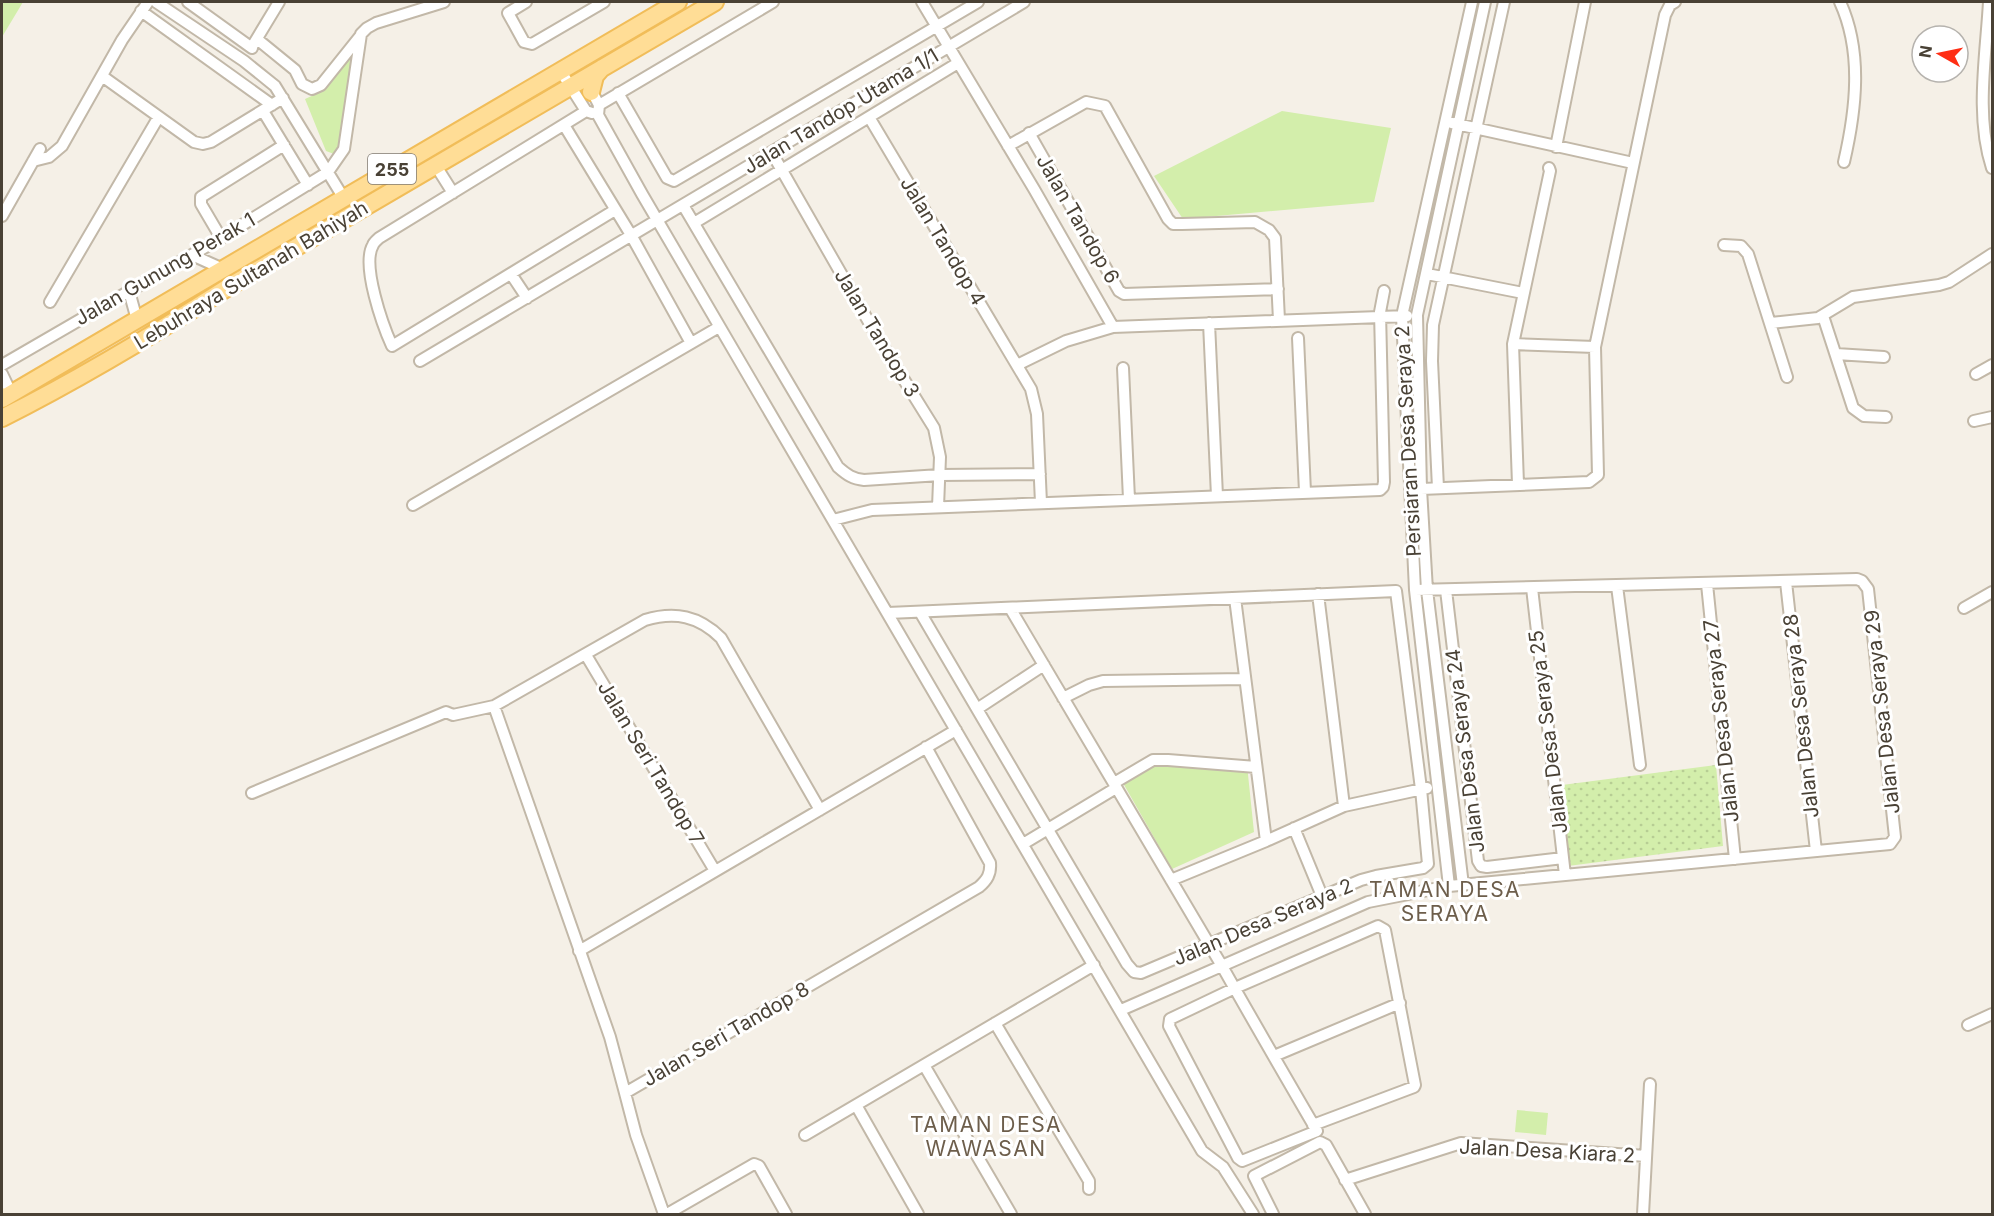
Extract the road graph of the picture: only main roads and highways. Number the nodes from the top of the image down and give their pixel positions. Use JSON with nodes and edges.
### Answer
{"nodes":[{"id":1,"x":678,"y":2,"type":"edge"},
{"id":2,"x":715,"y":2,"type":"edge"},
{"id":3,"x":187,"y":290,"type":"junction"},
{"id":4,"x":168,"y":302,"type":"junction"},
{"id":5,"x":197,"y":307,"type":"junction"},
{"id":6,"x":178,"y":318,"type":"junction"},
{"id":7,"x":7,"y":397,"type":"edge"},
{"id":8,"x":2,"y":418,"type":"edge"}],
"edges":[{"from":1,"to":3,"type":"main road","name":"Lebuhraya Sultanah Bahiyah","number":"255"},
{"from":2,"to":5,"type":"main road","name":"Lebuhraya Sultanah Bahiyah","number":"255"},
{"from":3,"to":4,"type":"main road","name":"Lebuhraya Sultanah Bahiyah","number":"255"},
{"from":3,"to":5,"type":"main road"},
{"from":4,"to":6,"type":"main road"},
{"from":4,"to":7,"type":"main road","name":"Lebuhraya Sultanah Bahiyah","number":"255"},
{"from":5,"to":6,"type":"main road","name":"Lebuhraya Sultanah Bahiyah","number":"255"},
{"from":6,"to":8,"type":"main road","name":"Lebuhraya Sultanah Bahiyah","number":"255"}]}
